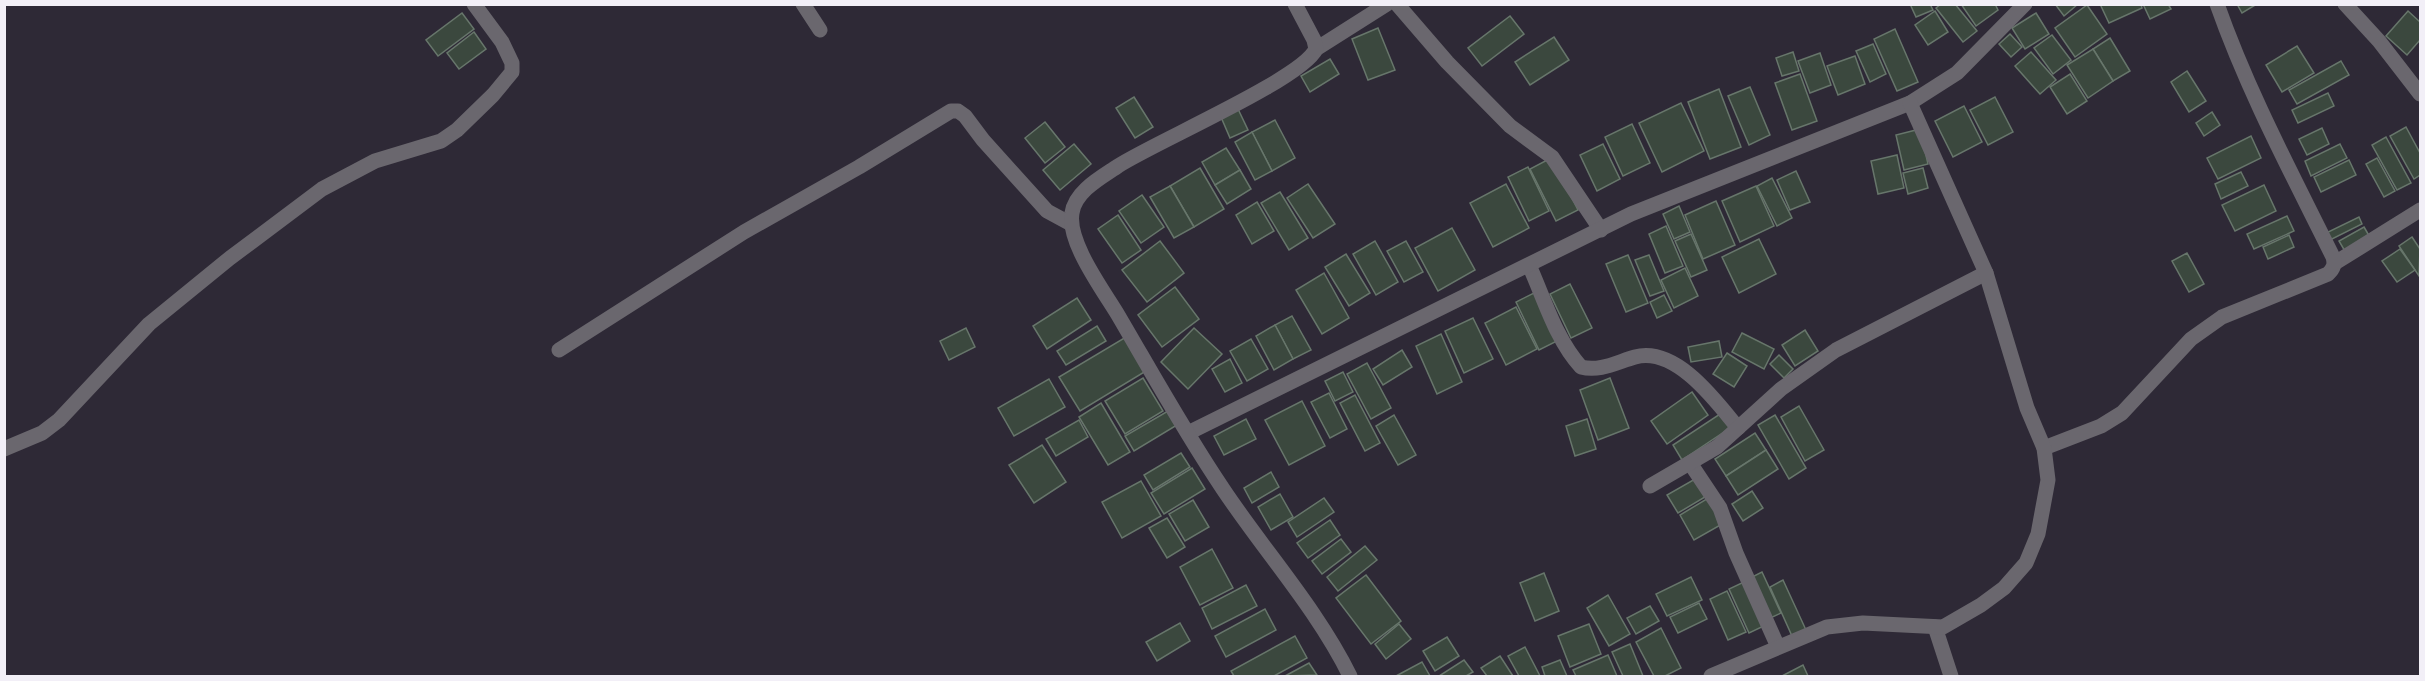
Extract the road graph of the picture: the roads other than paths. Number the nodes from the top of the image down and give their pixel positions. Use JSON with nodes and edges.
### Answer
{"nodes":[{"id":1,"x":474,"y":4,"type":"edge"},
{"id":2,"x":803,"y":4,"type":"edge"},
{"id":3,"x":1295,"y":4,"type":"edge"},
{"id":4,"x":1387,"y":4,"type":"edge"},
{"id":5,"x":1397,"y":4,"type":"edge"},
{"id":6,"x":2025,"y":4,"type":"edge"},
{"id":7,"x":2217,"y":4,"type":"edge"},
{"id":8,"x":2345,"y":4,"type":"edge"},
{"id":9,"x":820,"y":30,"type":"dead end"},
{"id":10,"x":1316,"y":49,"type":"junction"},
{"id":11,"x":2421,"y":94,"type":"edge"},
{"id":12,"x":1910,"y":103,"type":"junction"},
{"id":13,"x":2421,"y":210,"type":"edge"},
{"id":14,"x":1071,"y":224,"type":"junction"},
{"id":15,"x":1601,"y":230,"type":"junction"},
{"id":16,"x":2335,"y":263,"type":"junction"},
{"id":17,"x":1528,"y":265,"type":"junction"},
{"id":18,"x":1986,"y":273,"type":"junction"},
{"id":19,"x":559,"y":350,"type":"dead end"},
{"id":20,"x":1738,"y":428,"type":"junction"},
{"id":21,"x":1188,"y":433,"type":"junction"},
{"id":22,"x":2044,"y":448,"type":"junction"},
{"id":23,"x":4,"y":449,"type":"edge"},
{"id":24,"x":1690,"y":463,"type":"junction"},
{"id":25,"x":1650,"y":486,"type":"dead end"},
{"id":26,"x":1935,"y":627,"type":"junction"},
{"id":27,"x":1778,"y":647,"type":"junction"},
{"id":28,"x":1350,"y":676,"type":"edge"},
{"id":29,"x":1711,"y":676,"type":"edge"},
{"id":30,"x":1951,"y":676,"type":"edge"}],
"edges":[{"from":1,"to":23,"type":"street"},
{"from":2,"to":9,"type":"street"},
{"from":3,"to":10,"type":"street"},
{"from":4,"to":10,"type":"street"},
{"from":5,"to":15,"type":"street"},
{"from":6,"to":12,"type":"street"},
{"from":7,"to":16,"type":"street"},
{"from":8,"to":11,"type":"street"},
{"from":10,"to":14,"type":"street"},
{"from":12,"to":15,"type":"street"},
{"from":12,"to":18,"type":"street"},
{"from":13,"to":16,"type":"street"},
{"from":14,"to":19,"type":"street"},
{"from":14,"to":21,"type":"street"},
{"from":15,"to":17,"type":"street"},
{"from":16,"to":22,"type":"street"},
{"from":17,"to":20,"type":"street"},
{"from":17,"to":21,"type":"street"},
{"from":18,"to":20,"type":"street"},
{"from":18,"to":22,"type":"street"},
{"from":20,"to":24,"type":"street"},
{"from":21,"to":28,"type":"street"},
{"from":22,"to":26,"type":"street"},
{"from":24,"to":25,"type":"street"},
{"from":24,"to":27,"type":"street"},
{"from":26,"to":27,"type":"street"},
{"from":26,"to":30,"type":"street"},
{"from":27,"to":29,"type":"street"}]}
